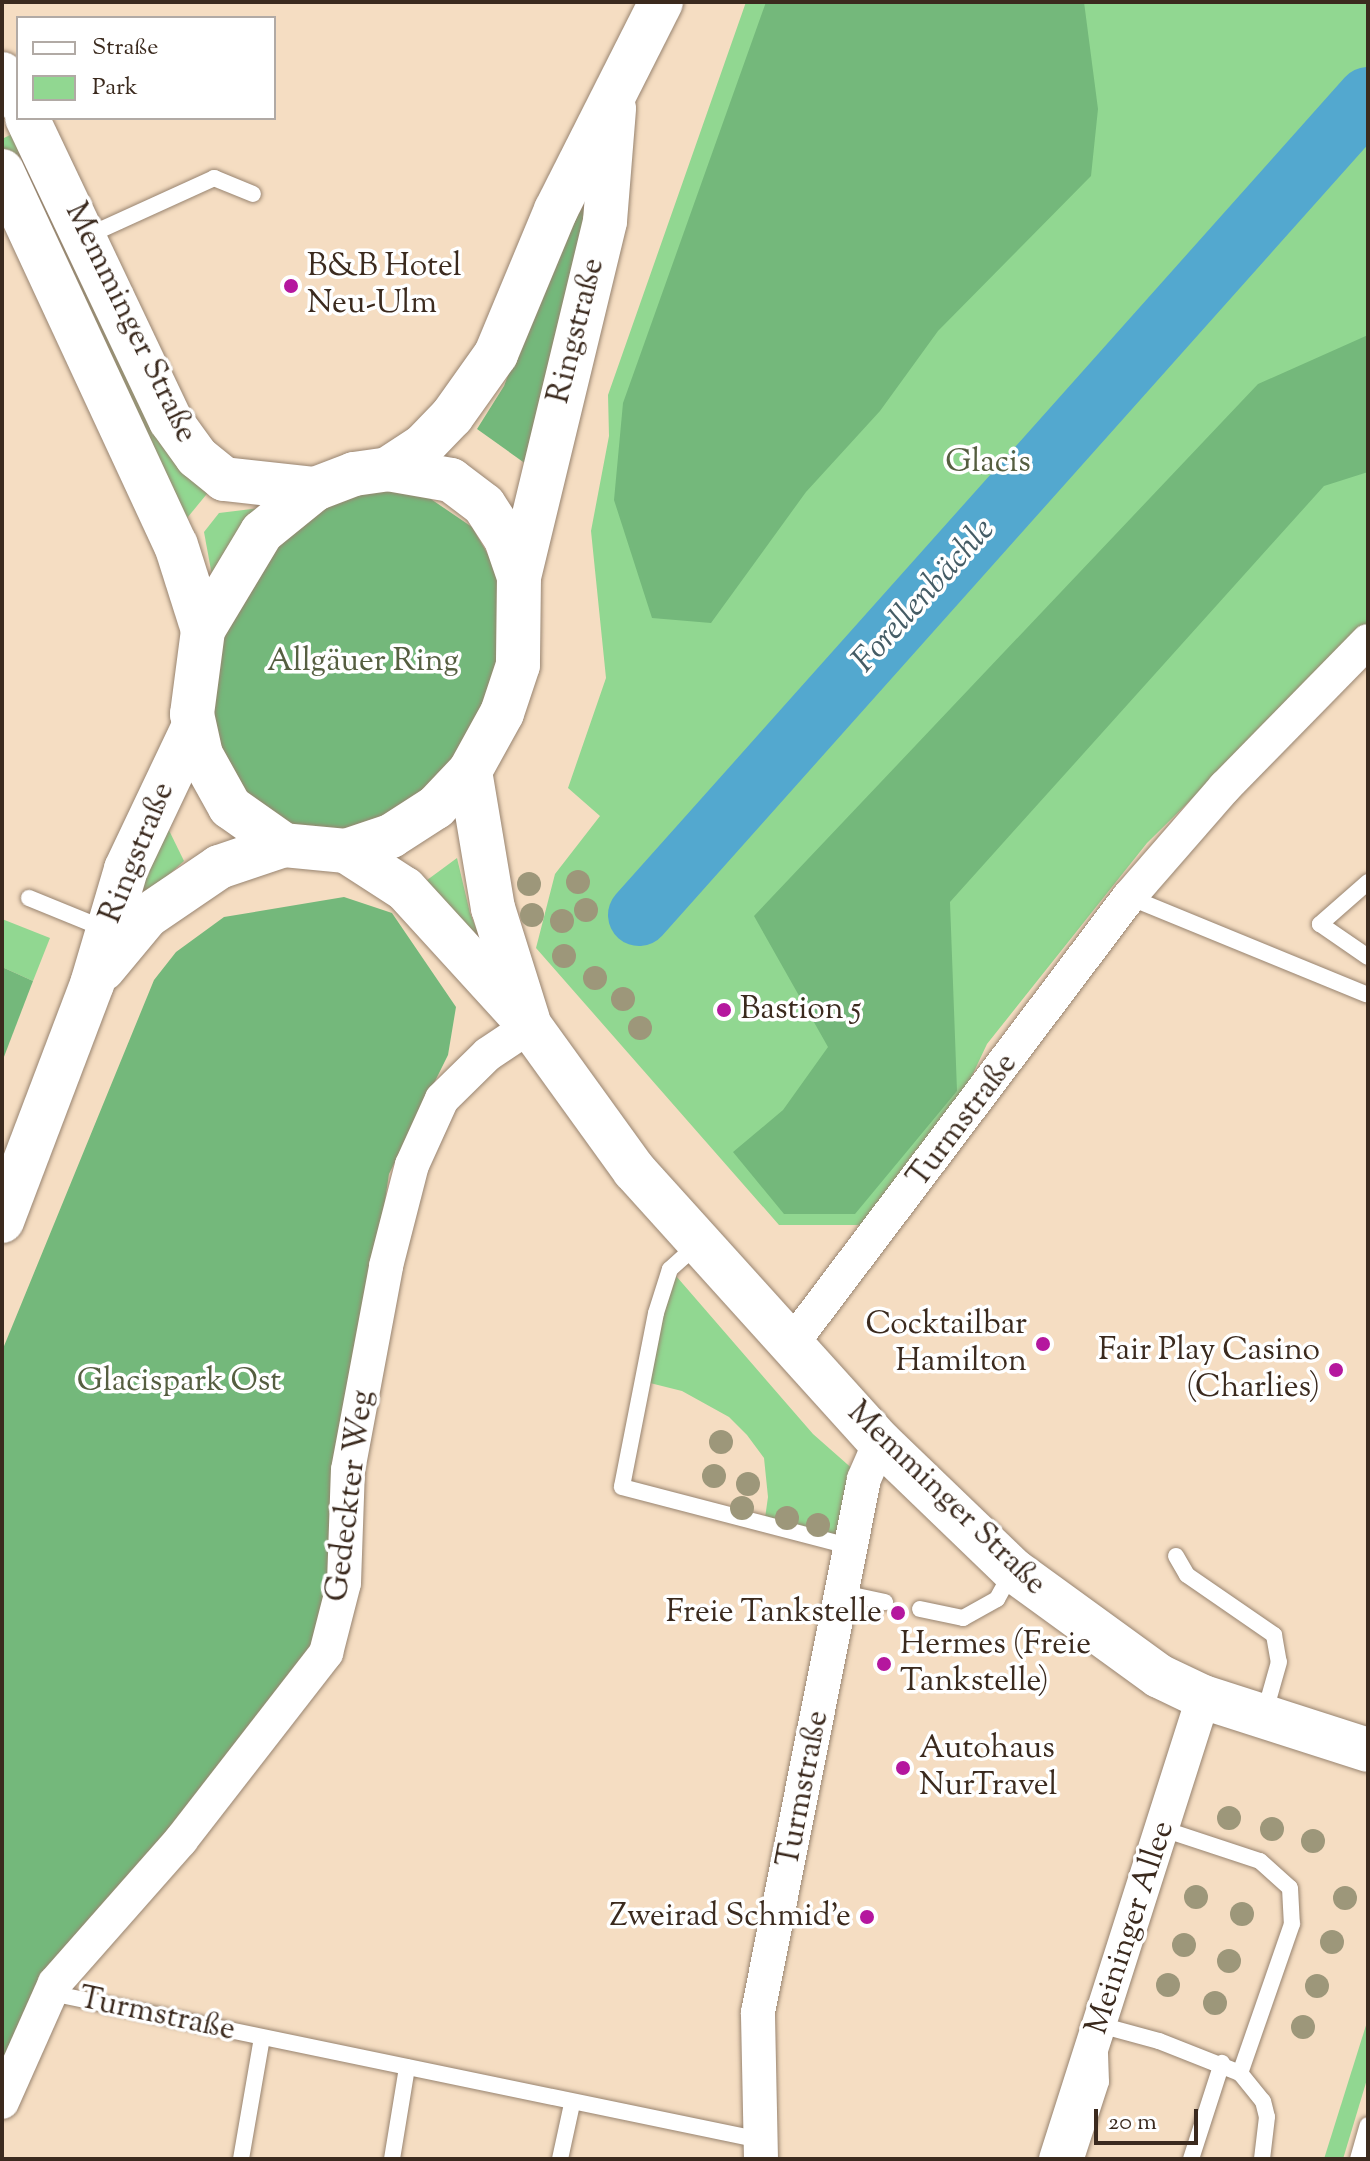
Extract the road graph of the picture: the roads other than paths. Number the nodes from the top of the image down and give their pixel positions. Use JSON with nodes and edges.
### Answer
{"nodes":[{"id":1,"x":661,"y":2,"type":"edge"},
{"id":2,"x":616,"y":82,"type":"junction"},
{"id":3,"x":24,"y":120,"type":"edge"},
{"id":4,"x":2,"y":171,"type":"edge"},
{"id":5,"x":253,"y":194,"type":"dead end"},
{"id":6,"x":16,"y":224,"type":"edge"},
{"id":7,"x":87,"y":236,"type":"junction"},
{"id":8,"x":388,"y":469,"type":"junction"},
{"id":9,"x":315,"y":489,"type":"junction"},
{"id":10,"x":519,"y":577,"type":"junction"},
{"id":11,"x":203,"y":630,"type":"junction"},
{"id":12,"x":1368,"y":641,"type":"edge"},
{"id":13,"x":194,"y":726,"type":"junction"},
{"id":14,"x":470,"y":771,"type":"junction"},
{"id":15,"x":284,"y":845,"type":"junction"},
{"id":16,"x":346,"y":851,"type":"junction"},
{"id":17,"x":1368,"y":882,"type":"edge"},
{"id":18,"x":1129,"y":897,"type":"junction"},
{"id":19,"x":29,"y":898,"type":"dead end"},
{"id":20,"x":105,"y":929,"type":"junction"},
{"id":21,"x":1368,"y":957,"type":"edge"},
{"id":22,"x":92,"y":984,"type":"junction"},
{"id":23,"x":1366,"y":994,"type":"dead end"},
{"id":24,"x":530,"y":1026,"type":"junction"},
{"id":25,"x":2,"y":1221,"type":"edge"},
{"id":26,"x":700,"y":1242,"type":"junction"},
{"id":27,"x":793,"y":1342,"type":"junction"},
{"id":28,"x":880,"y":1442,"type":"junction"},
{"id":29,"x":852,"y":1547,"type":"junction"},
{"id":30,"x":1176,"y":1556,"type":"dead end"},
{"id":31,"x":1005,"y":1585,"type":"junction"},
{"id":32,"x":843,"y":1593,"type":"junction"},
{"id":33,"x":885,"y":1602,"type":"dead end"},
{"id":34,"x":920,"y":1609,"type":"dead end"},
{"id":35,"x":1203,"y":1697,"type":"junction"},
{"id":36,"x":1263,"y":1716,"type":"junction"},
{"id":37,"x":1368,"y":1750,"type":"edge"},
{"id":38,"x":1163,"y":1829,"type":"junction"},
{"id":39,"x":51,"y":1993,"type":"junction"},
{"id":40,"x":1100,"y":2023,"type":"junction"},
{"id":41,"x":262,"y":2038,"type":"junction"},
{"id":42,"x":1222,"y":2063,"type":"junction"},
{"id":43,"x":407,"y":2067,"type":"junction"},
{"id":44,"x":1240,"y":2073,"type":"junction"},
{"id":45,"x":2,"y":2102,"type":"edge"},
{"id":46,"x":572,"y":2104,"type":"junction"},
{"id":47,"x":1368,"y":2125,"type":"edge"},
{"id":48,"x":761,"y":2150,"type":"edge"},
{"id":49,"x":241,"y":2159,"type":"edge"},
{"id":50,"x":392,"y":2159,"type":"edge"},
{"id":51,"x":560,"y":2159,"type":"edge"},
{"id":52,"x":1056,"y":2159,"type":"edge"},
{"id":53,"x":1076,"y":2159,"type":"edge"},
{"id":54,"x":1191,"y":2159,"type":"edge"},
{"id":55,"x":1262,"y":2159,"type":"edge"},
{"id":56,"x":1358,"y":2159,"type":"edge"}],
"edges":[{"from":1,"to":2,"type":"main road","name":"Ringstraße"},
{"from":2,"to":8,"type":"main road","name":"Ringstraße"},
{"from":2,"to":10,"type":"main road","name":"Ringstraße"},
{"from":3,"to":7,"type":"main road","name":"Memminger Straße"},
{"from":4,"to":6,"type":"main road","name":"Memminger Straße"},
{"from":5,"to":7,"type":"lane"},
{"from":6,"to":11,"type":"main road","name":"Memminger Straße"},
{"from":7,"to":9,"type":"main road","name":"Memminger Straße"},
{"from":8,"to":9,"type":"main road"},
{"from":8,"to":10,"type":"main road"},
{"from":9,"to":11,"type":"main road"},
{"from":10,"to":14,"type":"main road"},
{"from":11,"to":13,"type":"main road"},
{"from":12,"to":18,"type":"street","name":"Turmstraße"},
{"from":13,"to":15,"type":"main road"},
{"from":13,"to":20,"type":"main road","name":"Ringstraße"},
{"from":14,"to":16,"type":"main road"},
{"from":14,"to":24,"type":"main road","name":"Memminger Straße"},
{"from":15,"to":16,"type":"main road"},
{"from":15,"to":22,"type":"main road","name":"Ringstraße"},
{"from":16,"to":24,"type":"main road","name":"Memminger Straße"},
{"from":17,"to":21,"type":"lane"},
{"from":18,"to":23,"type":"lane"},
{"from":18,"to":27,"type":"street","name":"Turmstraße"},
{"from":19,"to":20,"type":"lane"},
{"from":20,"to":22,"type":"main road","name":"Ringstraße"},
{"from":22,"to":25,"type":"main road","name":"Ringstraße"},
{"from":24,"to":26,"type":"main road","name":"Memminger Straße"},
{"from":24,"to":39,"type":"street","name":"Gedeckter Weg"},
{"from":26,"to":27,"type":"main road","name":"Memminger Straße"},
{"from":26,"to":29,"type":"lane"},
{"from":27,"to":28,"type":"main road","name":"Memminger Straße"},
{"from":28,"to":29,"type":"street","name":"Turmstraße"},
{"from":28,"to":31,"type":"main road","name":"Memminger Straße"},
{"from":29,"to":32,"type":"street","name":"Turmstraße"},
{"from":30,"to":36,"type":"lane"},
{"from":31,"to":34,"type":"lane"},
{"from":31,"to":35,"type":"main road","name":"Memminger Straße"},
{"from":32,"to":33,"type":"lane"},
{"from":32,"to":48,"type":"street","name":"Turmstraße"},
{"from":35,"to":36,"type":"main road","name":"Memminger Straße"},
{"from":35,"to":38,"type":"street","name":"Meininger Allee"},
{"from":36,"to":37,"type":"main road","name":"Memminger Straße"},
{"from":38,"to":40,"type":"street","name":"Meininger Allee"},
{"from":38,"to":44,"type":"lane"},
{"from":39,"to":41,"type":"lane","name":"Turmstraße"},
{"from":39,"to":45,"type":"street","name":"Gedeckter Weg"},
{"from":40,"to":42,"type":"lane"},
{"from":40,"to":52,"type":"street","name":"Meininger Allee"},
{"from":40,"to":53,"type":"lane"},
{"from":41,"to":43,"type":"lane","name":"Turmstraße"},
{"from":41,"to":49,"type":"lane","name":"Turmstraße"},
{"from":42,"to":44,"type":"lane"},
{"from":42,"to":54,"type":"lane"},
{"from":43,"to":46,"type":"lane","name":"Turmstraße"},
{"from":43,"to":50,"type":"lane"},
{"from":44,"to":55,"type":"lane"},
{"from":46,"to":48,"type":"lane","name":"Turmstraße"},
{"from":46,"to":51,"type":"lane"},
{"from":47,"to":56,"type":"lane"}]}
